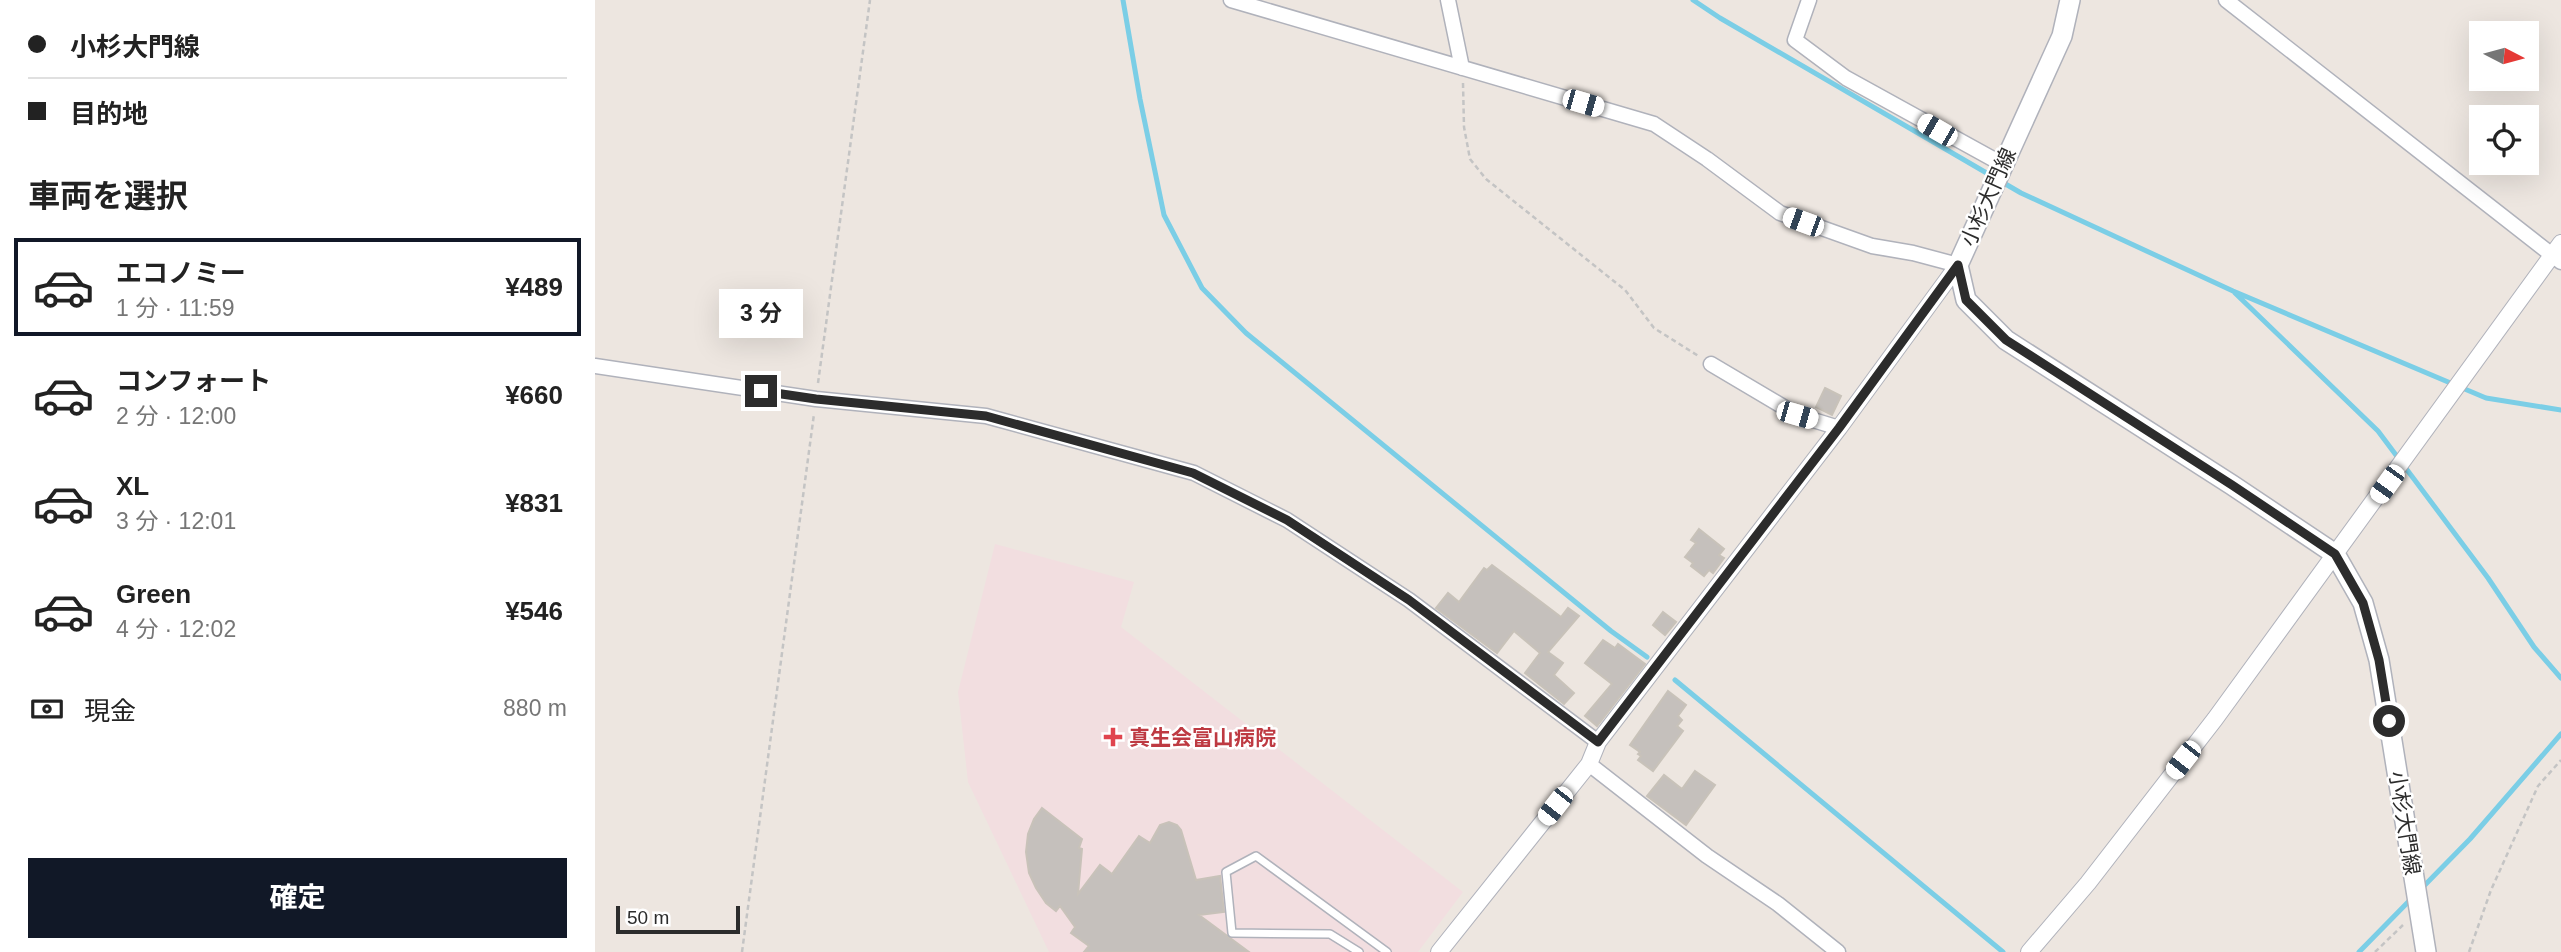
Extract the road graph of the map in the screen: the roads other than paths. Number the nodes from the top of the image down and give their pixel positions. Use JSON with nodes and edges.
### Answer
{"nodes":[{"id":1,"x":1231,"y":0,"type":"edge"},
{"id":2,"x":1448,"y":0,"type":"edge"},
{"id":3,"x":1809,"y":0,"type":"edge"},
{"id":4,"x":2070,"y":0,"type":"edge"},
{"id":5,"x":2226,"y":0,"type":"edge"},
{"id":6,"x":1462,"y":68,"type":"junction"},
{"id":7,"x":2002,"y":164,"type":"junction"},
{"id":8,"x":2558,"y":253,"type":"edge"},
{"id":9,"x":1958,"y":265,"type":"junction"},
{"id":10,"x":1711,"y":365,"type":"road end"},
{"id":11,"x":595,"y":366,"type":"edge"},
{"id":12,"x":1839,"y":428,"type":"junction"},
{"id":13,"x":2335,"y":554,"type":"junction"},
{"id":14,"x":1598,"y":742,"type":"junction"},
{"id":15,"x":1588,"y":764,"type":"junction"},
{"id":16,"x":1359,"y":952,"type":"edge"},
{"id":17,"x":1387,"y":952,"type":"edge"},
{"id":18,"x":1439,"y":952,"type":"edge"},
{"id":19,"x":1838,"y":952,"type":"edge"},
{"id":20,"x":2029,"y":952,"type":"edge"},
{"id":21,"x":2426,"y":952,"type":"edge"}],
"edges":[{"from":1,"to":6,"type":"street"},
{"from":2,"to":6,"type":"street"},
{"from":3,"to":7,"type":"street"},
{"from":4,"to":7,"type":"main road","name":"小杉大門線"},
{"from":5,"to":8,"type":"street"},
{"from":6,"to":9,"type":"street"},
{"from":7,"to":9,"type":"main road","name":"小杉大門線"},
{"from":8,"to":13,"type":"street"},
{"from":9,"to":12,"type":"street"},
{"from":9,"to":13,"type":"main road","name":"小杉大門線"},
{"from":10,"to":12,"type":"street"},
{"from":11,"to":14,"type":"street"},
{"from":12,"to":14,"type":"street"},
{"from":13,"to":20,"type":"street"},
{"from":13,"to":21,"type":"main road","name":"小杉大門線"},
{"from":14,"to":15,"type":"street"},
{"from":15,"to":18,"type":"street"},
{"from":15,"to":19,"type":"street"},
{"from":16,"to":17,"type":"lane"}]}
